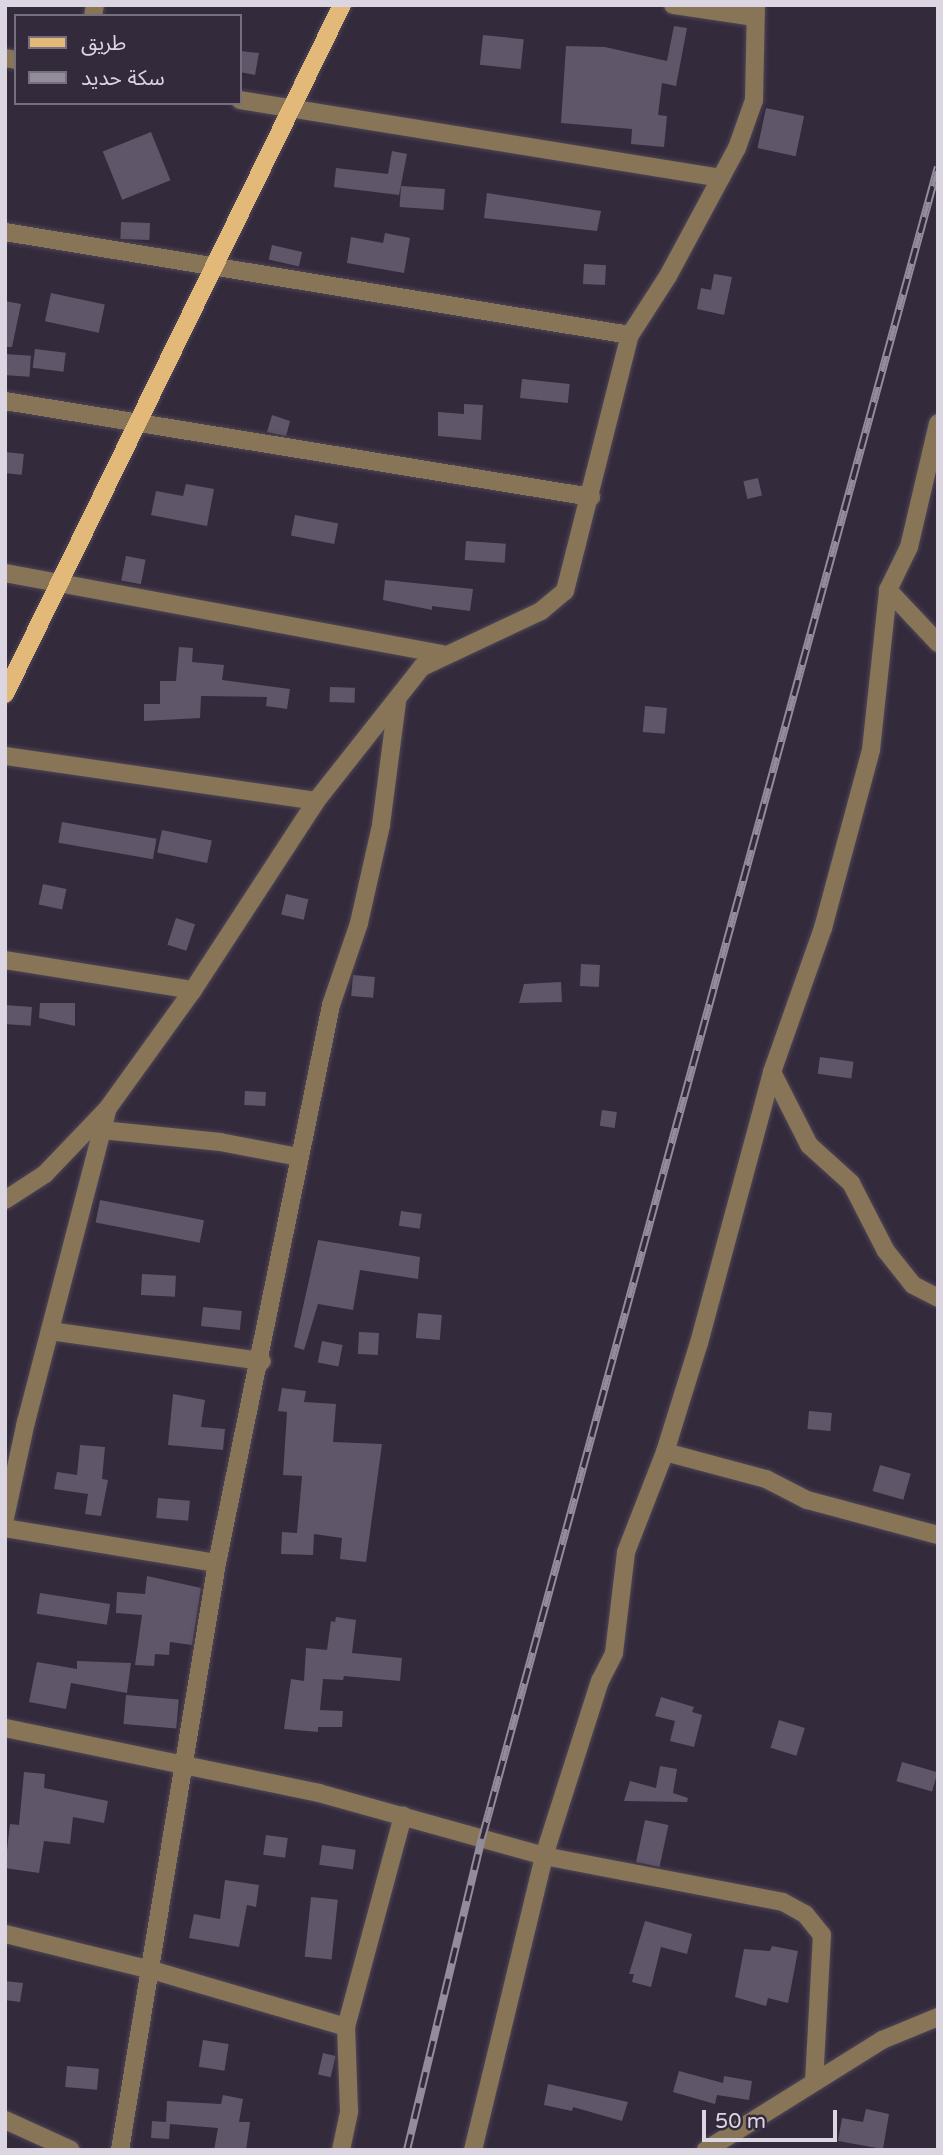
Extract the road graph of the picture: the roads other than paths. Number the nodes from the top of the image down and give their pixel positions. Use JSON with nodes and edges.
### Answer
{"nodes":[{"id":1,"x":342,"y":5,"type":"edge"},
{"id":2,"x":673,"y":5,"type":"edge"},
{"id":3,"x":755,"y":11,"type":"edge"},
{"id":4,"x":242,"y":100,"type":"edge"},
{"id":5,"x":290,"y":108,"type":"junction"},
{"id":6,"x":721,"y":178,"type":"junction"},
{"id":7,"x":5,"y":232,"type":"edge"},
{"id":8,"x":214,"y":268,"type":"junction"},
{"id":9,"x":629,"y":335,"type":"junction"},
{"id":10,"x":5,"y":401,"type":"edge"},
{"id":11,"x":938,"y":423,"type":"edge"},
{"id":12,"x":137,"y":424,"type":"junction"},
{"id":13,"x":591,"y":496,"type":"junction"},
{"id":14,"x":5,"y":573,"type":"edge"},
{"id":15,"x":60,"y":583,"type":"junction"},
{"id":16,"x":888,"y":590,"type":"junction"},
{"id":17,"x":934,"y":637,"type":"edge"},
{"id":18,"x":442,"y":654,"type":"junction"},
{"id":19,"x":5,"y":694,"type":"edge"},
{"id":20,"x":397,"y":702,"type":"junction"},
{"id":21,"x":5,"y":756,"type":"edge"},
{"id":22,"x":316,"y":801,"type":"junction"},
{"id":23,"x":5,"y":960,"type":"edge"},
{"id":24,"x":193,"y":990,"type":"junction"},
{"id":25,"x":772,"y":1072,"type":"junction"},
{"id":26,"x":108,"y":1108,"type":"junction"},
{"id":27,"x":102,"y":1130,"type":"junction"},
{"id":28,"x":299,"y":1157,"type":"junction"},
{"id":29,"x":5,"y":1200,"type":"edge"},
{"id":30,"x":938,"y":1298,"type":"edge"},
{"id":31,"x":50,"y":1331,"type":"junction"},
{"id":32,"x":262,"y":1361,"type":"junction"},
{"id":33,"x":665,"y":1452,"type":"junction"},
{"id":34,"x":5,"y":1517,"type":"edge"},
{"id":35,"x":5,"y":1528,"type":"edge"},
{"id":36,"x":938,"y":1535,"type":"edge"},
{"id":37,"x":217,"y":1563,"type":"junction"},
{"id":38,"x":5,"y":1728,"type":"edge"},
{"id":39,"x":185,"y":1764,"type":"junction"},
{"id":40,"x":403,"y":1816,"type":"junction"},
{"id":41,"x":544,"y":1856,"type":"junction"},
{"id":42,"x":5,"y":1934,"type":"edge"},
{"id":43,"x":148,"y":1969,"type":"junction"},
{"id":44,"x":938,"y":2017,"type":"edge"},
{"id":45,"x":346,"y":2027,"type":"junction"},
{"id":46,"x":814,"y":2081,"type":"junction"},
{"id":47,"x":5,"y":2120,"type":"edge"},
{"id":48,"x":71,"y":2150,"type":"edge"},
{"id":49,"x":120,"y":2150,"type":"edge"},
{"id":50,"x":341,"y":2150,"type":"edge"},
{"id":51,"x":473,"y":2150,"type":"edge"},
{"id":52,"x":706,"y":2150,"type":"edge"}],
"edges":[{"from":1,"to":5,"type":"main road"},
{"from":2,"to":3,"type":"street"},
{"from":3,"to":6,"type":"street"},
{"from":4,"to":5,"type":"street"},
{"from":5,"to":6,"type":"street"},
{"from":5,"to":8,"type":"main road"},
{"from":6,"to":9,"type":"street"},
{"from":7,"to":8,"type":"street"},
{"from":8,"to":9,"type":"street"},
{"from":8,"to":12,"type":"main road"},
{"from":9,"to":13,"type":"street"},
{"from":10,"to":12,"type":"street"},
{"from":11,"to":16,"type":"street"},
{"from":12,"to":13,"type":"street"},
{"from":12,"to":15,"type":"main road"},
{"from":13,"to":18,"type":"street"},
{"from":14,"to":15,"type":"street"},
{"from":15,"to":18,"type":"street"},
{"from":15,"to":19,"type":"main road"},
{"from":16,"to":17,"type":"street"},
{"from":16,"to":25,"type":"street"},
{"from":18,"to":20,"type":"street"},
{"from":20,"to":22,"type":"street"},
{"from":20,"to":28,"type":"street"},
{"from":21,"to":22,"type":"street"},
{"from":22,"to":24,"type":"street"},
{"from":23,"to":24,"type":"street"},
{"from":24,"to":26,"type":"street"},
{"from":25,"to":30,"type":"street"},
{"from":25,"to":33,"type":"street"},
{"from":26,"to":27,"type":"street"},
{"from":26,"to":29,"type":"street"},
{"from":27,"to":28,"type":"street"},
{"from":27,"to":31,"type":"street"},
{"from":28,"to":32,"type":"street"},
{"from":31,"to":32,"type":"street"},
{"from":31,"to":34,"type":"street"},
{"from":32,"to":37,"type":"street"},
{"from":33,"to":36,"type":"street"},
{"from":33,"to":41,"type":"street"},
{"from":35,"to":37,"type":"street"},
{"from":37,"to":39,"type":"street"},
{"from":38,"to":39,"type":"street"},
{"from":39,"to":40,"type":"street"},
{"from":39,"to":43,"type":"street"},
{"from":40,"to":41,"type":"street"},
{"from":40,"to":45,"type":"street"},
{"from":41,"to":46,"type":"street"},
{"from":41,"to":51,"type":"street"},
{"from":42,"to":43,"type":"street"},
{"from":43,"to":45,"type":"street"},
{"from":43,"to":49,"type":"street"},
{"from":44,"to":46,"type":"street"},
{"from":45,"to":50,"type":"street"},
{"from":46,"to":52,"type":"street"},
{"from":47,"to":48,"type":"street"}]}
